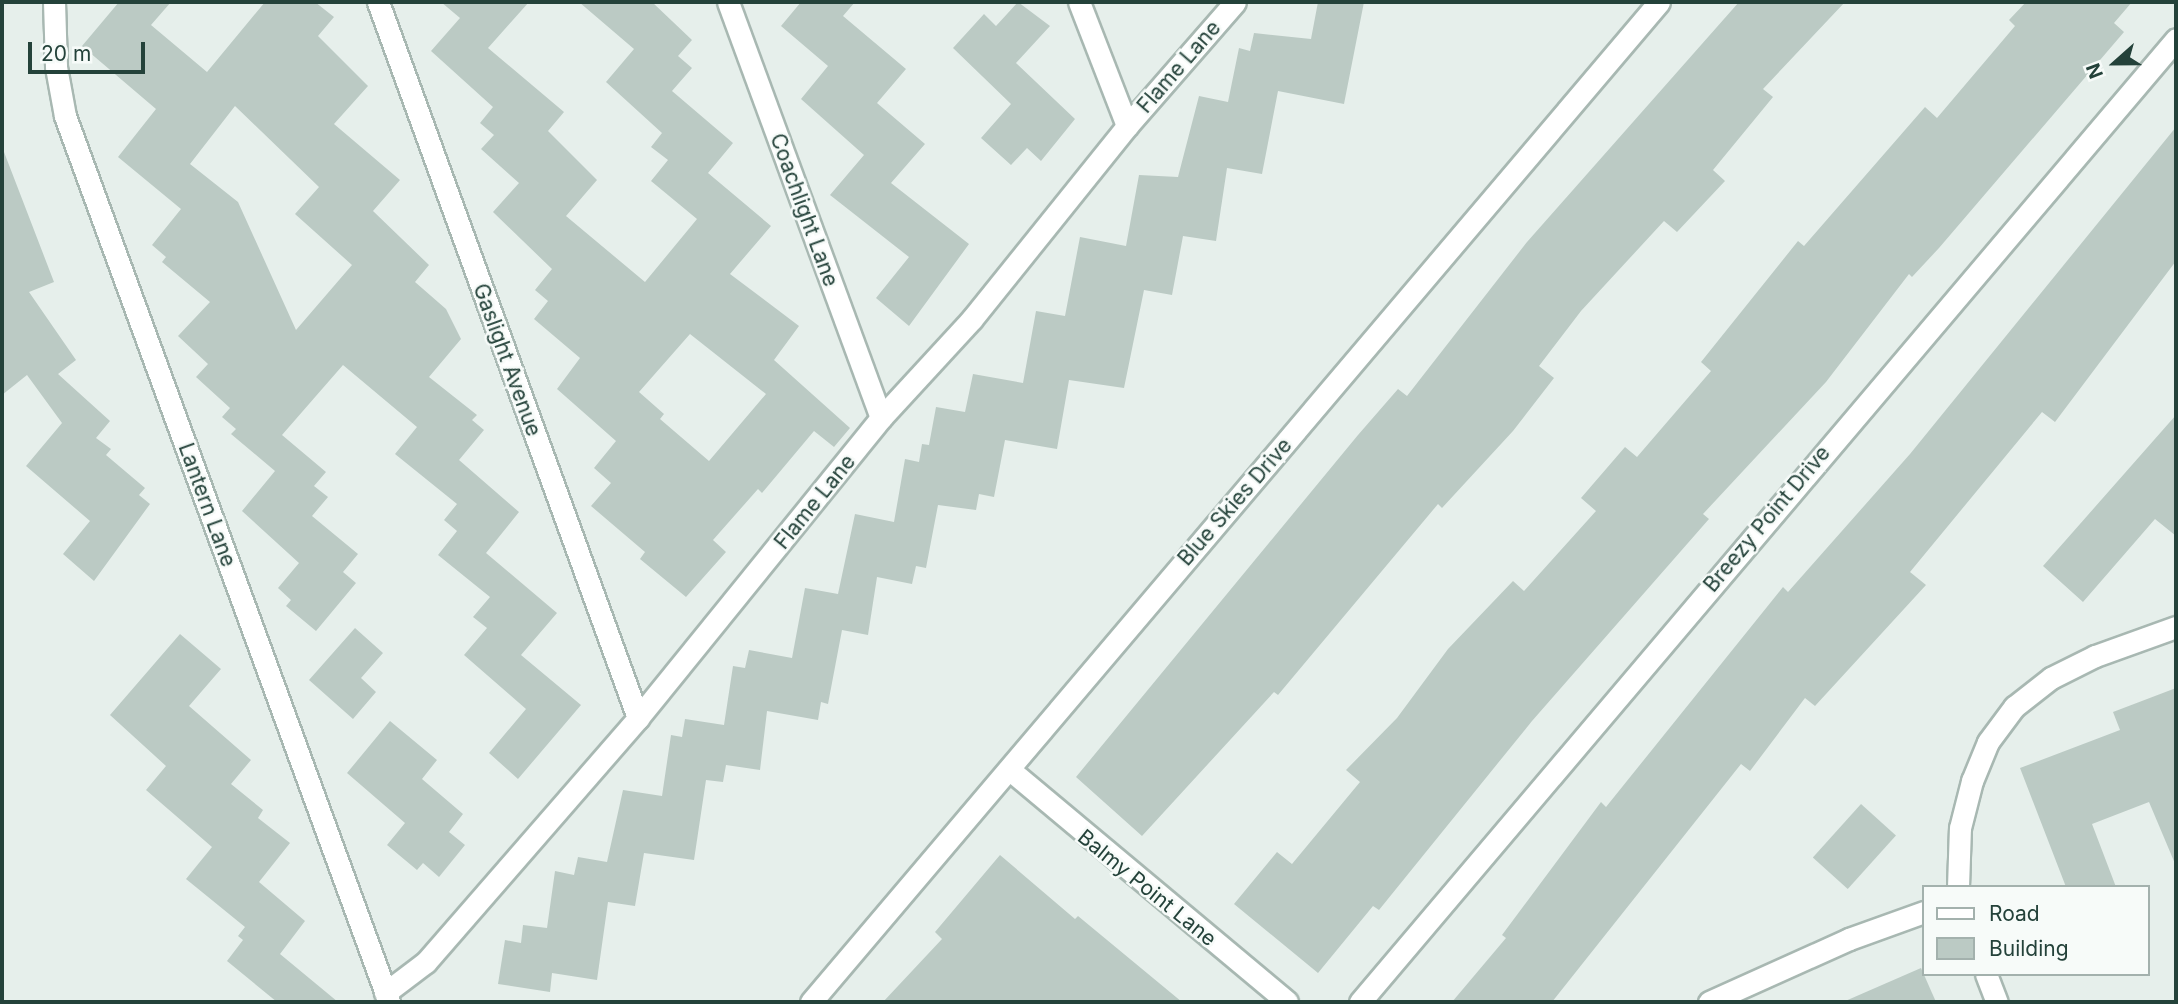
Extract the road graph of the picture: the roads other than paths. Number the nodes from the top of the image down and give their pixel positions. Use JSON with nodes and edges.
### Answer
{"nodes":[{"id":1,"x":54,"y":2,"type":"edge"},
{"id":2,"x":378,"y":2,"type":"edge"},
{"id":3,"x":728,"y":2,"type":"edge"},
{"id":4,"x":1080,"y":2,"type":"edge"},
{"id":5,"x":1236,"y":2,"type":"edge"},
{"id":6,"x":1659,"y":2,"type":"edge"},
{"id":7,"x":2176,"y":39,"type":"edge"},
{"id":8,"x":1127,"y":126,"type":"junction"},
{"id":9,"x":881,"y":418,"type":"junction"},
{"id":10,"x":2176,"y":627,"type":"edge"},
{"id":11,"x":638,"y":718,"type":"junction"},
{"id":12,"x":1010,"y":770,"type":"junction"},
{"id":13,"x":1958,"y":885,"type":"edge"},
{"id":14,"x":1923,"y":912,"type":"edge"},
{"id":15,"x":1987,"y":976,"type":"edge"},
{"id":16,"x":387,"y":998,"type":"edge"},
{"id":17,"x":811,"y":1002,"type":"edge"},
{"id":18,"x":1287,"y":1002,"type":"edge"},
{"id":19,"x":1360,"y":1002,"type":"edge"},
{"id":20,"x":1709,"y":1002,"type":"edge"},
{"id":21,"x":1997,"y":1002,"type":"edge"}],
"edges":[{"from":1,"to":16,"type":"street","name":"Lantern Lane"},
{"from":2,"to":11,"type":"street","name":"Gaslight Avenue"},
{"from":3,"to":9,"type":"street","name":"Coachlight Lane"},
{"from":4,"to":8,"type":"street"},
{"from":5,"to":8,"type":"street","name":"Flame Lane"},
{"from":6,"to":12,"type":"street","name":"Blue Skies Drive"},
{"from":7,"to":19,"type":"street","name":"Breezy Point Drive"},
{"from":8,"to":9,"type":"street","name":"Flame Lane"},
{"from":9,"to":11,"type":"street","name":"Flame Lane"},
{"from":10,"to":13,"type":"street"},
{"from":11,"to":16,"type":"street","name":"Flame Lane"},
{"from":12,"to":17,"type":"street","name":"Blue Skies Drive"},
{"from":12,"to":18,"type":"street","name":"Balmy Point Lane"},
{"from":14,"to":20,"type":"street"},
{"from":15,"to":21,"type":"street"}]}
